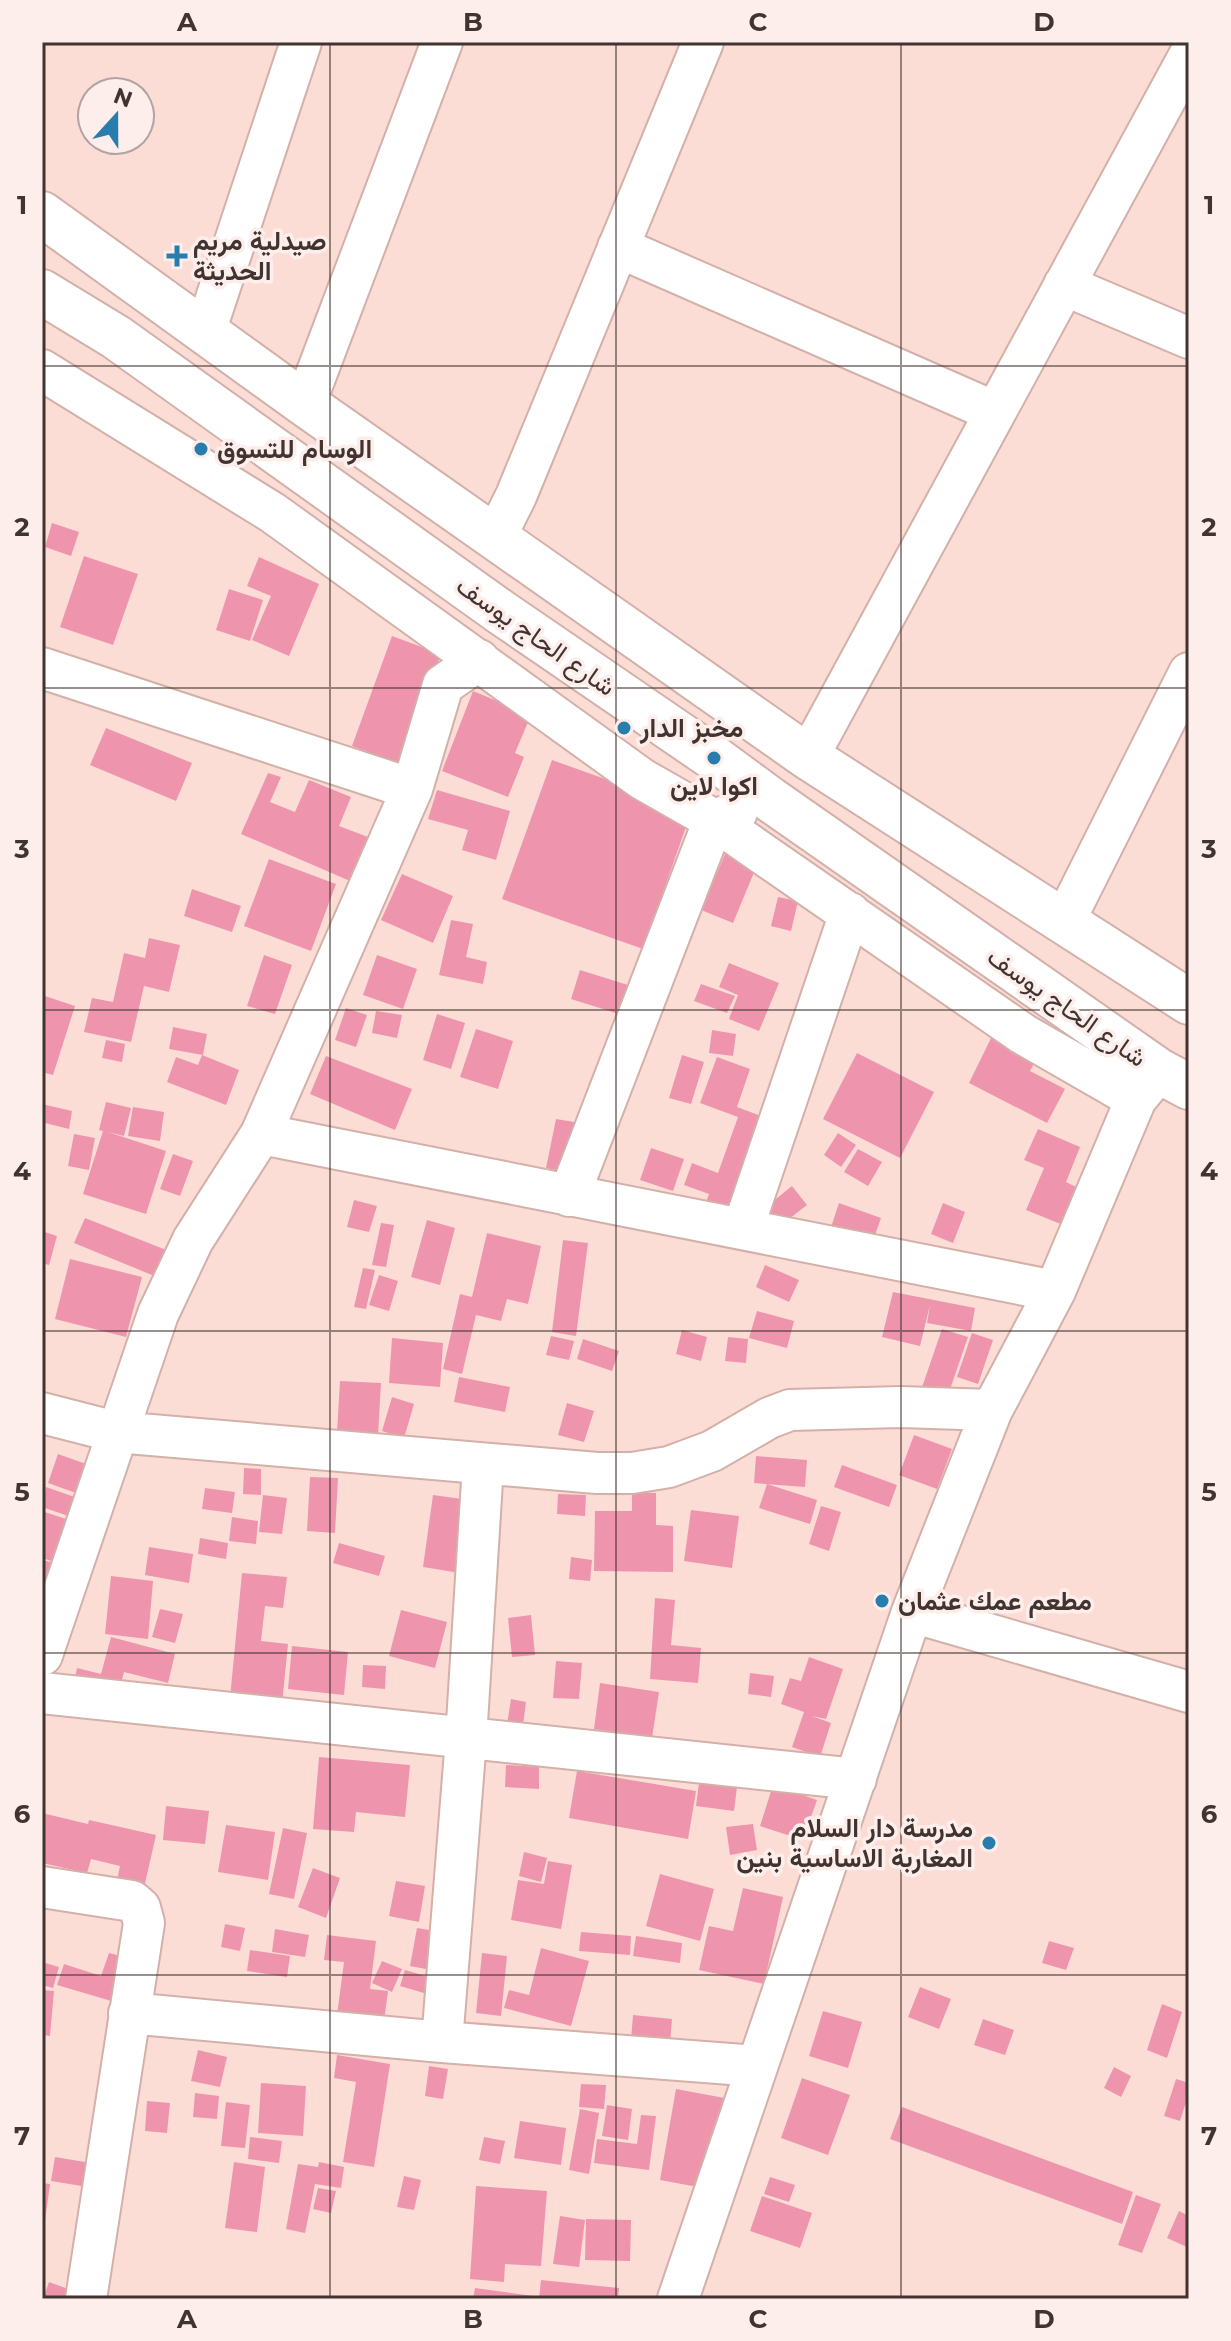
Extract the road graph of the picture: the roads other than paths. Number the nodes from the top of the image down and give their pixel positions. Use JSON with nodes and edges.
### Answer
{"nodes":[{"id":1,"x":301,"y":42,"type":"edge"},
{"id":2,"x":442,"y":42,"type":"edge"},
{"id":3,"x":703,"y":42,"type":"edge"},
{"id":4,"x":1189,"y":56,"type":"edge"},
{"id":5,"x":42,"y":214,"type":"edge"},
{"id":6,"x":618,"y":247,"type":"junction"},
{"id":7,"x":1064,"y":285,"type":"junction"},
{"id":8,"x":43,"y":298,"type":"edge"},
{"id":9,"x":205,"y":332,"type":"junction"},
{"id":10,"x":1189,"y":338,"type":"edge"},
{"id":11,"x":42,"y":370,"type":"edge"},
{"id":12,"x":305,"y":404,"type":"junction"},
{"id":13,"x":995,"y":412,"type":"junction"},
{"id":14,"x":495,"y":538,"type":"junction"},
{"id":15,"x":479,"y":660,"type":"junction"},
{"id":16,"x":42,"y":668,"type":"edge"},
{"id":17,"x":1189,"y":673,"type":"edge"},
{"id":18,"x":808,"y":757,"type":"junction"},
{"id":19,"x":412,"y":789,"type":"junction"},
{"id":20,"x":771,"y":800,"type":"junction"},
{"id":21,"x":714,"y":820,"type":"junction"},
{"id":22,"x":850,"y":913,"type":"junction"},
{"id":23,"x":1065,"y":920,"type":"junction"},
{"id":24,"x":1189,"y":1002,"type":"edge"},
{"id":25,"x":1161,"y":1086,"type":"edge"},
{"id":26,"x":261,"y":1134,"type":"junction"},
{"id":27,"x":569,"y":1196,"type":"junction"},
{"id":28,"x":743,"y":1228,"type":"junction"},
{"id":29,"x":1055,"y":1291,"type":"junction"},
{"id":30,"x":992,"y":1410,"type":"junction"},
{"id":31,"x":42,"y":1413,"type":"edge"},
{"id":32,"x":116,"y":1432,"type":"junction"},
{"id":33,"x":483,"y":1465,"type":"junction"},
{"id":34,"x":912,"y":1612,"type":"junction"},
{"id":35,"x":42,"y":1655,"type":"edge"},
{"id":36,"x":1189,"y":1692,"type":"edge"},
{"id":37,"x":42,"y":1693,"type":"edge"},
{"id":38,"x":466,"y":1739,"type":"junction"},
{"id":39,"x":856,"y":1779,"type":"junction"},
{"id":40,"x":42,"y":1887,"type":"edge"},
{"id":41,"x":129,"y":2013,"type":"junction"},
{"id":42,"x":442,"y":2042,"type":"junction"},
{"id":43,"x":757,"y":2066,"type":"junction"},
{"id":44,"x":86,"y":2299,"type":"edge"},
{"id":45,"x":678,"y":2299,"type":"edge"}],
"edges":[{"from":1,"to":9,"type":"street"},
{"from":2,"to":12,"type":"street"},
{"from":3,"to":6,"type":"street"},
{"from":4,"to":7,"type":"street"},
{"from":5,"to":9,"type":"main road"},
{"from":6,"to":13,"type":"street"},
{"from":6,"to":14,"type":"street"},
{"from":7,"to":10,"type":"street"},
{"from":7,"to":13,"type":"street"},
{"from":8,"to":20,"type":"main road","name":"شارع الحاج يوسف"},
{"from":9,"to":12,"type":"main road"},
{"from":11,"to":15,"type":"street"},
{"from":12,"to":14,"type":"main road"},
{"from":13,"to":18,"type":"street"},
{"from":14,"to":18,"type":"main road"},
{"from":15,"to":19,"type":"street"},
{"from":15,"to":21,"type":"street"},
{"from":16,"to":19,"type":"street"},
{"from":17,"to":23,"type":"street"},
{"from":18,"to":23,"type":"main road"},
{"from":19,"to":26,"type":"street"},
{"from":20,"to":21,"type":"street"},
{"from":20,"to":25,"type":"main road","name":"شارع الحاج يوسف"},
{"from":21,"to":22,"type":"street"},
{"from":21,"to":27,"type":"street"},
{"from":22,"to":25,"type":"street"},
{"from":22,"to":28,"type":"street"},
{"from":23,"to":24,"type":"main road"},
{"from":25,"to":29,"type":"street"},
{"from":26,"to":27,"type":"street"},
{"from":26,"to":32,"type":"street"},
{"from":27,"to":28,"type":"street"},
{"from":28,"to":29,"type":"street"},
{"from":29,"to":30,"type":"street"},
{"from":30,"to":33,"type":"street"},
{"from":30,"to":34,"type":"street"},
{"from":31,"to":32,"type":"street"},
{"from":32,"to":33,"type":"street"},
{"from":32,"to":35,"type":"street"},
{"from":33,"to":38,"type":"street"},
{"from":34,"to":36,"type":"street"},
{"from":34,"to":39,"type":"street"},
{"from":37,"to":38,"type":"street"},
{"from":38,"to":39,"type":"street"},
{"from":38,"to":42,"type":"street"},
{"from":39,"to":43,"type":"street"},
{"from":40,"to":41,"type":"street"},
{"from":41,"to":42,"type":"street"},
{"from":41,"to":44,"type":"street"},
{"from":42,"to":43,"type":"street"},
{"from":43,"to":45,"type":"street"}]}
